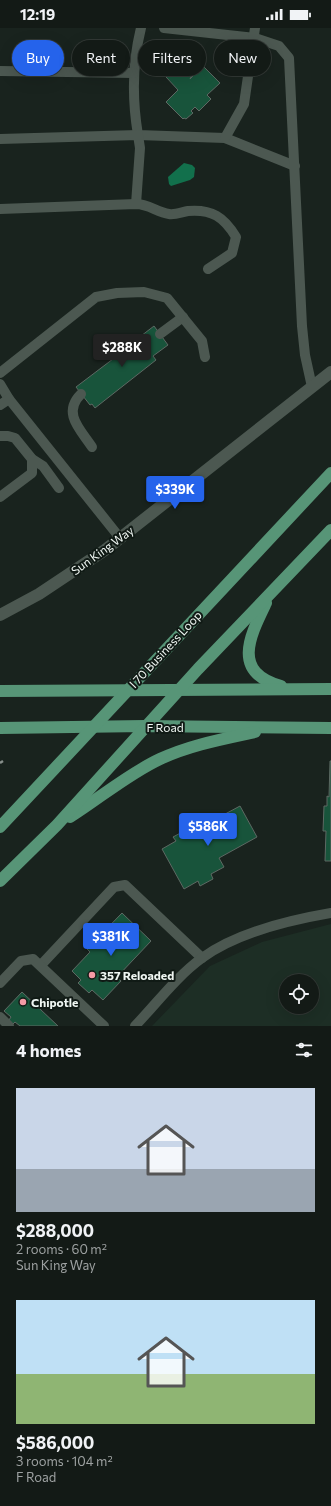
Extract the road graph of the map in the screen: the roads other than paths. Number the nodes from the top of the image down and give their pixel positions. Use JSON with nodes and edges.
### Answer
{"nodes":[{"id":1,"x":140,"y":28,"type":"edge"},
{"id":2,"x":164,"y":28,"type":"edge"},
{"id":3,"x":255,"y":33,"type":"edge"},
{"id":4,"x":0,"y":71,"type":"edge"},
{"id":5,"x":134,"y":73,"type":"junction"},
{"id":6,"x":138,"y":135,"type":"junction"},
{"id":7,"x":225,"y":138,"type":"junction"},
{"id":8,"x":0,"y":139,"type":"edge"},
{"id":9,"x":295,"y":166,"type":"junction"},
{"id":10,"x":136,"y":204,"type":"junction"},
{"id":11,"x":0,"y":209,"type":"edge"},
{"id":12,"x":208,"y":269,"type":"dead end"},
{"id":13,"x":183,"y":317,"type":"junction"},
{"id":14,"x":160,"y":334,"type":"dead end"},
{"id":15,"x":205,"y":357,"type":"dead end"},
{"id":16,"x":331,"y":372,"type":"edge"},
{"id":17,"x":0,"y":373,"type":"edge"},
{"id":18,"x":0,"y":384,"type":"edge"},
{"id":19,"x":312,"y":387,"type":"junction"},
{"id":20,"x":81,"y":394,"type":"dead end"},
{"id":21,"x":9,"y":398,"type":"junction"},
{"id":22,"x":0,"y":405,"type":"edge"},
{"id":23,"x":0,"y":436,"type":"edge"},
{"id":24,"x":92,"y":447,"type":"dead end"},
{"id":25,"x":32,"y":459,"type":"junction"},
{"id":26,"x":331,"y":473,"type":"edge"},
{"id":27,"x":59,"y":488,"type":"dead end"},
{"id":28,"x":0,"y":497,"type":"edge"},
{"id":29,"x":331,"y":530,"type":"edge"},
{"id":30,"x":120,"y":538,"type":"junction"},
{"id":31,"x":271,"y":594,"type":"junction"},
{"id":32,"x":0,"y":615,"type":"edge"},
{"id":33,"x":290,"y":689,"type":"junction"},
{"id":34,"x":331,"y":689,"type":"edge"},
{"id":35,"x":127,"y":690,"type":"junction"},
{"id":36,"x":179,"y":690,"type":"junction"},
{"id":37,"x":0,"y":691,"type":"edge"},
{"id":38,"x":145,"y":726,"type":"junction"},
{"id":39,"x":94,"y":727,"type":"junction"},
{"id":40,"x":0,"y":728,"type":"edge"},
{"id":41,"x":285,"y":728,"type":"junction"},
{"id":42,"x":331,"y":728,"type":"edge"},
{"id":43,"x":57,"y":825,"type":"junction"},
{"id":44,"x":0,"y":827,"type":"edge"},
{"id":45,"x":0,"y":882,"type":"edge"},
{"id":46,"x":331,"y":912,"type":"edge"},
{"id":47,"x":202,"y":958,"type":"junction"},
{"id":48,"x":41,"y":965,"type":"junction"},
{"id":49,"x":0,"y":983,"type":"edge"},
{"id":50,"x":0,"y":1017,"type":"edge"},
{"id":51,"x":9,"y":1026,"type":"edge"},
{"id":52,"x":104,"y":1026,"type":"edge"},
{"id":53,"x":135,"y":1026,"type":"edge"}],
"edges":[{"from":1,"to":5,"type":"lane"},
{"from":2,"to":3,"type":"lane"},
{"from":3,"to":7,"type":"lane"},
{"from":3,"to":9,"type":"lane"},
{"from":4,"to":5,"type":"lane"},
{"from":5,"to":6,"type":"lane"},
{"from":6,"to":7,"type":"lane"},
{"from":6,"to":8,"type":"lane"},
{"from":6,"to":10,"type":"lane"},
{"from":7,"to":9,"type":"lane"},
{"from":9,"to":19,"type":"lane"},
{"from":10,"to":11,"type":"lane"},
{"from":10,"to":12,"type":"lane"},
{"from":13,"to":14,"type":"lane"},
{"from":13,"to":15,"type":"lane"},
{"from":13,"to":17,"type":"lane"},
{"from":16,"to":19,"type":"street","name":"Sun King Way"},
{"from":18,"to":21,"type":"lane"},
{"from":19,"to":30,"type":"street","name":"Sun King Way"},
{"from":20,"to":24,"type":"lane"},
{"from":21,"to":22,"type":"lane"},
{"from":21,"to":30,"type":"lane"},
{"from":23,"to":25,"type":"lane"},
{"from":25,"to":27,"type":"lane"},
{"from":25,"to":28,"type":"lane"},
{"from":26,"to":35,"type":"main road","name":"I 70 Business Loop"},
{"from":29,"to":31,"type":"main road"},
{"from":30,"to":32,"type":"street","name":"Sun King Way"},
{"from":31,"to":33,"type":"main road"},
{"from":31,"to":36,"type":"main road"},
{"from":33,"to":34,"type":"main road"},
{"from":33,"to":36,"type":"main road"},
{"from":35,"to":36,"type":"main road"},
{"from":35,"to":37,"type":"main road"},
{"from":35,"to":39,"type":"main road","name":"I 70 Business Loop"},
{"from":36,"to":38,"type":"main road"},
{"from":38,"to":39,"type":"main road","name":"F Road"},
{"from":38,"to":41,"type":"main road","name":"F Road"},
{"from":38,"to":43,"type":"main road"},
{"from":39,"to":40,"type":"main road","name":"F Road"},
{"from":39,"to":44,"type":"main road","name":"I 70 Business Loop"},
{"from":41,"to":42,"type":"main road","name":"F Road"},
{"from":41,"to":43,"type":"main road"},
{"from":43,"to":45,"type":"main road"},
{"from":46,"to":47,"type":"lane"},
{"from":47,"to":48,"type":"lane"},
{"from":47,"to":53,"type":"lane"},
{"from":48,"to":49,"type":"lane"},
{"from":48,"to":52,"type":"lane"},
{"from":50,"to":51,"type":"lane"}]}
